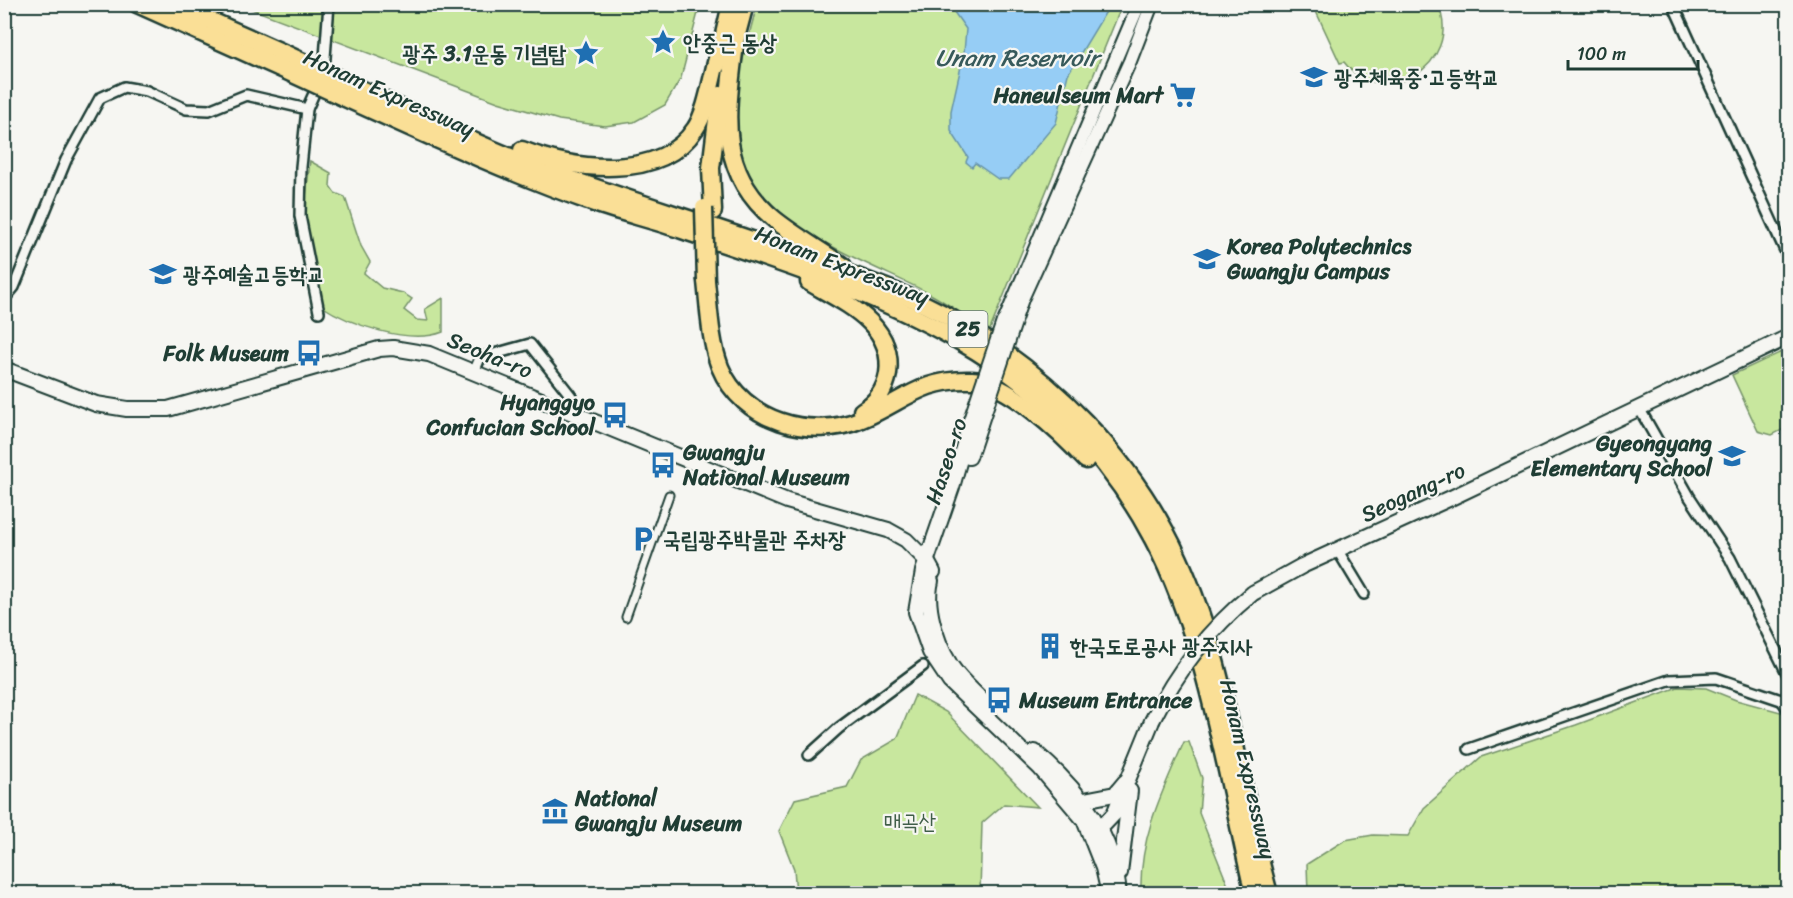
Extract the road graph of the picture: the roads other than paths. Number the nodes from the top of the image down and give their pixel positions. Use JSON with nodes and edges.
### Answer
{"nodes":[{"id":1,"x":136,"y":4,"type":"edge"},
{"id":2,"x":173,"y":4,"type":"edge"},
{"id":3,"x":329,"y":4,"type":"edge"},
{"id":4,"x":731,"y":4,"type":"edge"},
{"id":5,"x":745,"y":4,"type":"edge"},
{"id":6,"x":1139,"y":4,"type":"edge"},
{"id":7,"x":1152,"y":4,"type":"edge"},
{"id":8,"x":1673,"y":4,"type":"edge"},
{"id":9,"x":735,"y":44,"type":"junction"},
{"id":10,"x":718,"y":55,"type":"junction"},
{"id":11,"x":283,"y":61,"type":"junction"},
{"id":12,"x":349,"y":91,"type":"junction"},
{"id":13,"x":306,"y":109,"type":"junction"},
{"id":14,"x":442,"y":126,"type":"junction"},
{"id":15,"x":709,"y":209,"type":"junction"},
{"id":16,"x":1788,"y":257,"type":"edge"},
{"id":17,"x":777,"y":263,"type":"junction"},
{"id":18,"x":863,"y":280,"type":"junction"},
{"id":19,"x":711,"y":282,"type":"junction"},
{"id":20,"x":4,"y":299,"type":"edge"},
{"id":21,"x":320,"y":312,"type":"dead end"},
{"id":22,"x":1009,"y":322,"type":"junction"},
{"id":23,"x":1788,"y":337,"type":"edge"},
{"id":24,"x":4,"y":369,"type":"edge"},
{"id":25,"x":474,"y":372,"type":"junction"},
{"id":26,"x":568,"y":408,"type":"junction"},
{"id":27,"x":1639,"y":408,"type":"junction"},
{"id":28,"x":669,"y":495,"type":"dead end"},
{"id":29,"x":1338,"y":551,"type":"junction"},
{"id":30,"x":930,"y":567,"type":"junction"},
{"id":31,"x":1168,"y":573,"type":"junction"},
{"id":32,"x":1364,"y":594,"type":"dead end"},
{"id":33,"x":626,"y":617,"type":"dead end"},
{"id":34,"x":923,"y":666,"type":"dead end"},
{"id":35,"x":1788,"y":675,"type":"edge"},
{"id":36,"x":1787,"y":701,"type":"edge"},
{"id":37,"x":1469,"y":749,"type":"dead end"},
{"id":38,"x":809,"y":755,"type":"dead end"},
{"id":39,"x":1133,"y":771,"type":"junction"},
{"id":40,"x":1084,"y":800,"type":"junction"},
{"id":41,"x":1096,"y":833,"type":"junction"},
{"id":42,"x":1119,"y":888,"type":"edge"},
{"id":43,"x":1109,"y":894,"type":"edge"},
{"id":44,"x":1254,"y":894,"type":"edge"},
{"id":45,"x":1269,"y":894,"type":"edge"}],
"edges":[{"from":1,"to":11,"type":"highway","name":"Honam Expressway","number":"25"},
{"from":2,"to":11,"type":"highway","name":"Honam Expressway","number":"25"},
{"from":3,"to":13,"type":"street"},
{"from":4,"to":10,"type":"highway"},
{"from":5,"to":9,"type":"highway"},
{"from":6,"to":22,"type":"street","name":"Haseo-ro"},
{"from":7,"to":22,"type":"street","name":"Haseo-ro"},
{"from":8,"to":16,"type":"street"},
{"from":9,"to":15,"type":"highway"},
{"from":9,"to":18,"type":"highway"},
{"from":10,"to":14,"type":"highway"},
{"from":10,"to":15,"type":"highway"},
{"from":11,"to":12,"type":"highway","name":"Honam Expressway","number":"25","bridge":true},
{"from":12,"to":14,"type":"highway","name":"Honam Expressway","number":"25"},
{"from":12,"to":17,"type":"highway","name":"Honam Expressway","number":"25"},
{"from":13,"to":20,"type":"street"},
{"from":13,"to":21,"type":"street"},
{"from":14,"to":18,"type":"highway","name":"Honam Expressway","number":"25"},
{"from":15,"to":19,"type":"highway","bridge":true},
{"from":17,"to":19,"type":"highway"},
{"from":17,"to":31,"type":"highway","name":"Honam Expressway","number":"25"},
{"from":18,"to":45,"type":"highway","name":"Honam Expressway","number":"25"},
{"from":19,"to":31,"type":"highway"},
{"from":22,"to":30,"type":"main road","name":"Haseo-ro","bridge":true},
{"from":23,"to":27,"type":"main road","name":"Seogang-ro"},
{"from":24,"to":25,"type":"main road","name":"Seoha-ro"},
{"from":25,"to":26,"type":"main road","name":"Seoha-ro"},
{"from":25,"to":26,"type":"street"},
{"from":26,"to":30,"type":"main road","name":"Seoha-ro"},
{"from":27,"to":29,"type":"main road","name":"Seogang-ro"},
{"from":27,"to":35,"type":"street"},
{"from":28,"to":33,"type":"street"},
{"from":29,"to":32,"type":"street"},
{"from":29,"to":39,"type":"main road","name":"Seogang-ro","bridge":true},
{"from":30,"to":40,"type":"main road","name":"Haseo-ro"},
{"from":30,"to":41,"type":"main road","name":"Haseo-ro"},
{"from":31,"to":44,"type":"highway","name":"Honam Expressway","number":"25"},
{"from":34,"to":38,"type":"street"},
{"from":36,"to":37,"type":"street"},
{"from":39,"to":40,"type":"main road"},
{"from":39,"to":41,"type":"main road","name":"Seogang-ro"},
{"from":39,"to":42,"type":"main road","name":"Seogang-ro"},
{"from":40,"to":41,"type":"main road","name":"Haseo-ro"},
{"from":41,"to":42,"type":"main road","name":"Haseo-ro"},
{"from":41,"to":43,"type":"main road","name":"Haseo-ro"}]}
